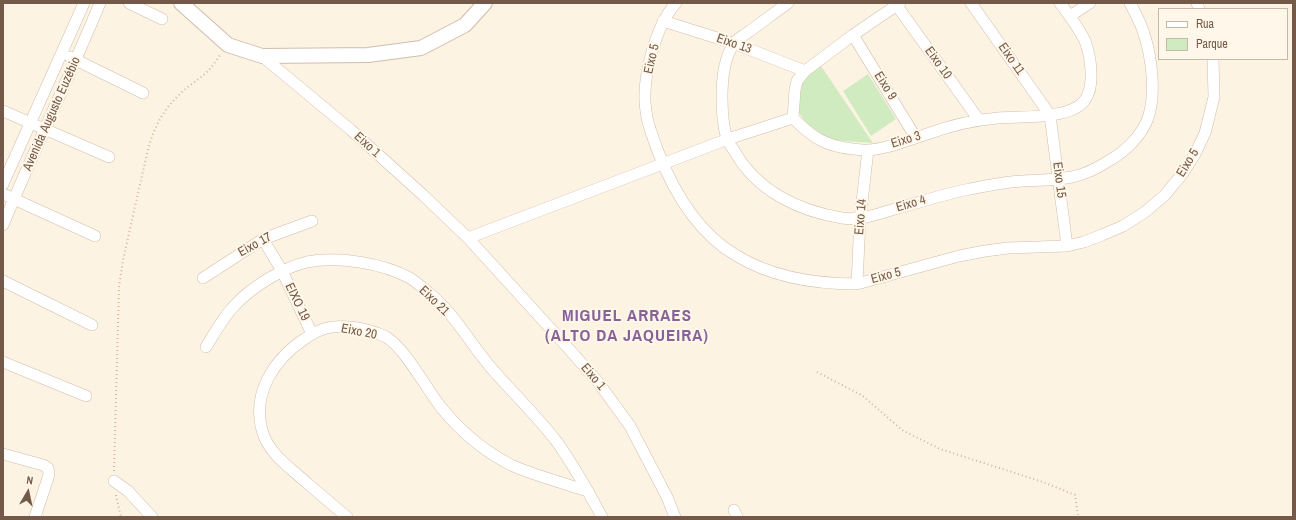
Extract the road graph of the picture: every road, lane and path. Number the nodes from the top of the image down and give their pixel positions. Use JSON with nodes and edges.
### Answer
{"nodes":[{"id":1,"x":84,"y":3,"type":"edge"},
{"id":2,"x":100,"y":3,"type":"edge"},
{"id":3,"x":129,"y":3,"type":"edge"},
{"id":4,"x":181,"y":3,"type":"edge"},
{"id":5,"x":485,"y":3,"type":"edge"},
{"id":6,"x":676,"y":3,"type":"edge"},
{"id":7,"x":788,"y":3,"type":"edge"},
{"id":8,"x":972,"y":3,"type":"edge"},
{"id":9,"x":1060,"y":3,"type":"edge"},
{"id":10,"x":1090,"y":3,"type":"edge"},
{"id":11,"x":1130,"y":3,"type":"edge"},
{"id":12,"x":897,"y":4,"type":"edge"},
{"id":13,"x":1070,"y":16,"type":"junction"},
{"id":14,"x":162,"y":19,"type":"dead end"},
{"id":15,"x":663,"y":21,"type":"junction"},
{"id":16,"x":853,"y":35,"type":"junction"},
{"id":17,"x":733,"y":43,"type":"junction"},
{"id":18,"x":228,"y":44,"type":"junction"},
{"id":19,"x":62,"y":53,"type":"junction"},
{"id":20,"x":262,"y":56,"type":"junction"},
{"id":21,"x":76,"y":60,"type":"junction"},
{"id":22,"x":1213,"y":60,"type":"edge"},
{"id":23,"x":805,"y":71,"type":"junction"},
{"id":24,"x":144,"y":92,"type":"dead end"},
{"id":25,"x":3,"y":111,"type":"edge"},
{"id":26,"x":1050,"y":115,"type":"junction"},
{"id":27,"x":793,"y":118,"type":"junction"},
{"id":28,"x":979,"y":120,"type":"junction"},
{"id":29,"x":31,"y":123,"type":"junction"},
{"id":30,"x":44,"y":128,"type":"junction"},
{"id":31,"x":916,"y":138,"type":"junction"},
{"id":32,"x":728,"y":139,"type":"junction"},
{"id":33,"x":868,"y":150,"type":"junction"},
{"id":34,"x":109,"y":157,"type":"dead end"},
{"id":35,"x":663,"y":164,"type":"junction"},
{"id":36,"x":1059,"y":179,"type":"junction"},
{"id":37,"x":3,"y":184,"type":"edge"},
{"id":38,"x":3,"y":194,"type":"edge"},
{"id":39,"x":13,"y":200,"type":"junction"},
{"id":40,"x":860,"y":219,"type":"junction"},
{"id":41,"x":312,"y":221,"type":"dead end"},
{"id":42,"x":3,"y":225,"type":"edge"},
{"id":43,"x":95,"y":236,"type":"dead end"},
{"id":44,"x":468,"y":238,"type":"junction"},
{"id":45,"x":263,"y":239,"type":"junction"},
{"id":46,"x":1067,"y":246,"type":"junction"},
{"id":47,"x":282,"y":271,"type":"junction"},
{"id":48,"x":203,"y":278,"type":"dead end"},
{"id":49,"x":3,"y":281,"type":"edge"},
{"id":50,"x":857,"y":284,"type":"junction"},
{"id":51,"x":92,"y":325,"type":"dead end"},
{"id":52,"x":312,"y":334,"type":"junction"},
{"id":53,"x":206,"y":347,"type":"dead end"},
{"id":54,"x":3,"y":362,"type":"edge"},
{"id":55,"x":817,"y":372,"type":"dead end"},
{"id":56,"x":86,"y":396,"type":"dead end"},
{"id":57,"x":3,"y":454,"type":"edge"},
{"id":58,"x":114,"y":481,"type":"junction"},
{"id":59,"x":588,"y":491,"type":"junction"},
{"id":60,"x":35,"y":517,"type":"edge"},
{"id":61,"x":121,"y":517,"type":"edge"},
{"id":62,"x":152,"y":517,"type":"edge"},
{"id":63,"x":347,"y":517,"type":"edge"},
{"id":64,"x":602,"y":517,"type":"edge"},
{"id":65,"x":675,"y":517,"type":"edge"},
{"id":66,"x":1077,"y":517,"type":"edge"}],
"edges":[{"from":1,"to":19,"type":"street","name":"Avenida Augusto Euzébio"},
{"from":2,"to":21,"type":"street","name":"Avenida Augusto Euzébio"},
{"from":3,"to":14,"type":"street"},
{"from":4,"to":18,"type":"street"},
{"from":5,"to":20,"type":"street"},
{"from":6,"to":15,"type":"street","name":"Eixo 5"},
{"from":7,"to":17,"type":"street"},
{"from":8,"to":26,"type":"street","name":"Eixo 11"},
{"from":9,"to":13,"type":"street","name":"Eixo 3"},
{"from":10,"to":13,"type":"street"},
{"from":11,"to":36,"type":"street","name":"Eixo 4"},
{"from":12,"to":16,"type":"street"},
{"from":12,"to":28,"type":"street","name":"Eixo 10"},
{"from":13,"to":26,"type":"street","name":"Eixo 3"},
{"from":15,"to":17,"type":"street","name":"Eixo 13"},
{"from":15,"to":35,"type":"street","name":"Eixo 5"},
{"from":16,"to":23,"type":"street"},
{"from":16,"to":31,"type":"street","name":"Eixo 9"},
{"from":17,"to":23,"type":"street","name":"Eixo 13"},
{"from":17,"to":32,"type":"street","name":"Eixo 4"},
{"from":18,"to":20,"type":"street"},
{"from":18,"to":58,"type":"path"},
{"from":19,"to":21,"type":"street"},
{"from":19,"to":29,"type":"street","name":"Avenida Augusto Euzébio"},
{"from":20,"to":44,"type":"street","name":"Eixo 1"},
{"from":21,"to":24,"type":"street"},
{"from":21,"to":30,"type":"street","name":"Avenida Augusto Euzébio"},
{"from":22,"to":46,"type":"street","name":"Eixo 5"},
{"from":23,"to":27,"type":"street"},
{"from":25,"to":29,"type":"street"},
{"from":26,"to":28,"type":"street","name":"Eixo 3"},
{"from":26,"to":36,"type":"street","name":"Eixo 15"},
{"from":27,"to":32,"type":"street"},
{"from":27,"to":33,"type":"street","name":"Eixo 3"},
{"from":28,"to":31,"type":"street","name":"Eixo 3"},
{"from":29,"to":30,"type":"street"},
{"from":29,"to":37,"type":"street","name":"Avenida Augusto Euzébio"},
{"from":30,"to":34,"type":"street"},
{"from":30,"to":39,"type":"street","name":"Avenida Augusto Euzébio"},
{"from":31,"to":33,"type":"street","name":"Eixo 3"},
{"from":32,"to":35,"type":"street"},
{"from":32,"to":40,"type":"street","name":"Eixo 4"},
{"from":33,"to":40,"type":"street","name":"Eixo 14"},
{"from":35,"to":44,"type":"street"},
{"from":35,"to":50,"type":"street","name":"Eixo 5"},
{"from":36,"to":40,"type":"street","name":"Eixo 4"},
{"from":36,"to":46,"type":"street","name":"Eixo 15"},
{"from":38,"to":39,"type":"street"},
{"from":39,"to":42,"type":"street","name":"Avenida Augusto Euzébio"},
{"from":39,"to":43,"type":"street"},
{"from":40,"to":50,"type":"street","name":"Eixo 14"},
{"from":41,"to":45,"type":"street","name":"Eixo 17"},
{"from":44,"to":65,"type":"street","name":"Eixo 1"},
{"from":45,"to":47,"type":"street","name":"EIXO 19"},
{"from":45,"to":48,"type":"street","name":"Eixo 17"},
{"from":46,"to":50,"type":"street","name":"Eixo 5"},
{"from":47,"to":52,"type":"street","name":"EIXO 19"},
{"from":47,"to":53,"type":"street","name":"Eixo 21"},
{"from":47,"to":59,"type":"street","name":"Eixo 21"},
{"from":49,"to":51,"type":"street"},
{"from":52,"to":59,"type":"street","name":"Eixo 20"},
{"from":52,"to":63,"type":"street","name":"Eixo 20"},
{"from":54,"to":56,"type":"street"},
{"from":55,"to":66,"type":"path"},
{"from":57,"to":60,"type":"street"},
{"from":58,"to":61,"type":"path"},
{"from":58,"to":62,"type":"street"},
{"from":59,"to":64,"type":"street","name":"Eixo 21"}]}
